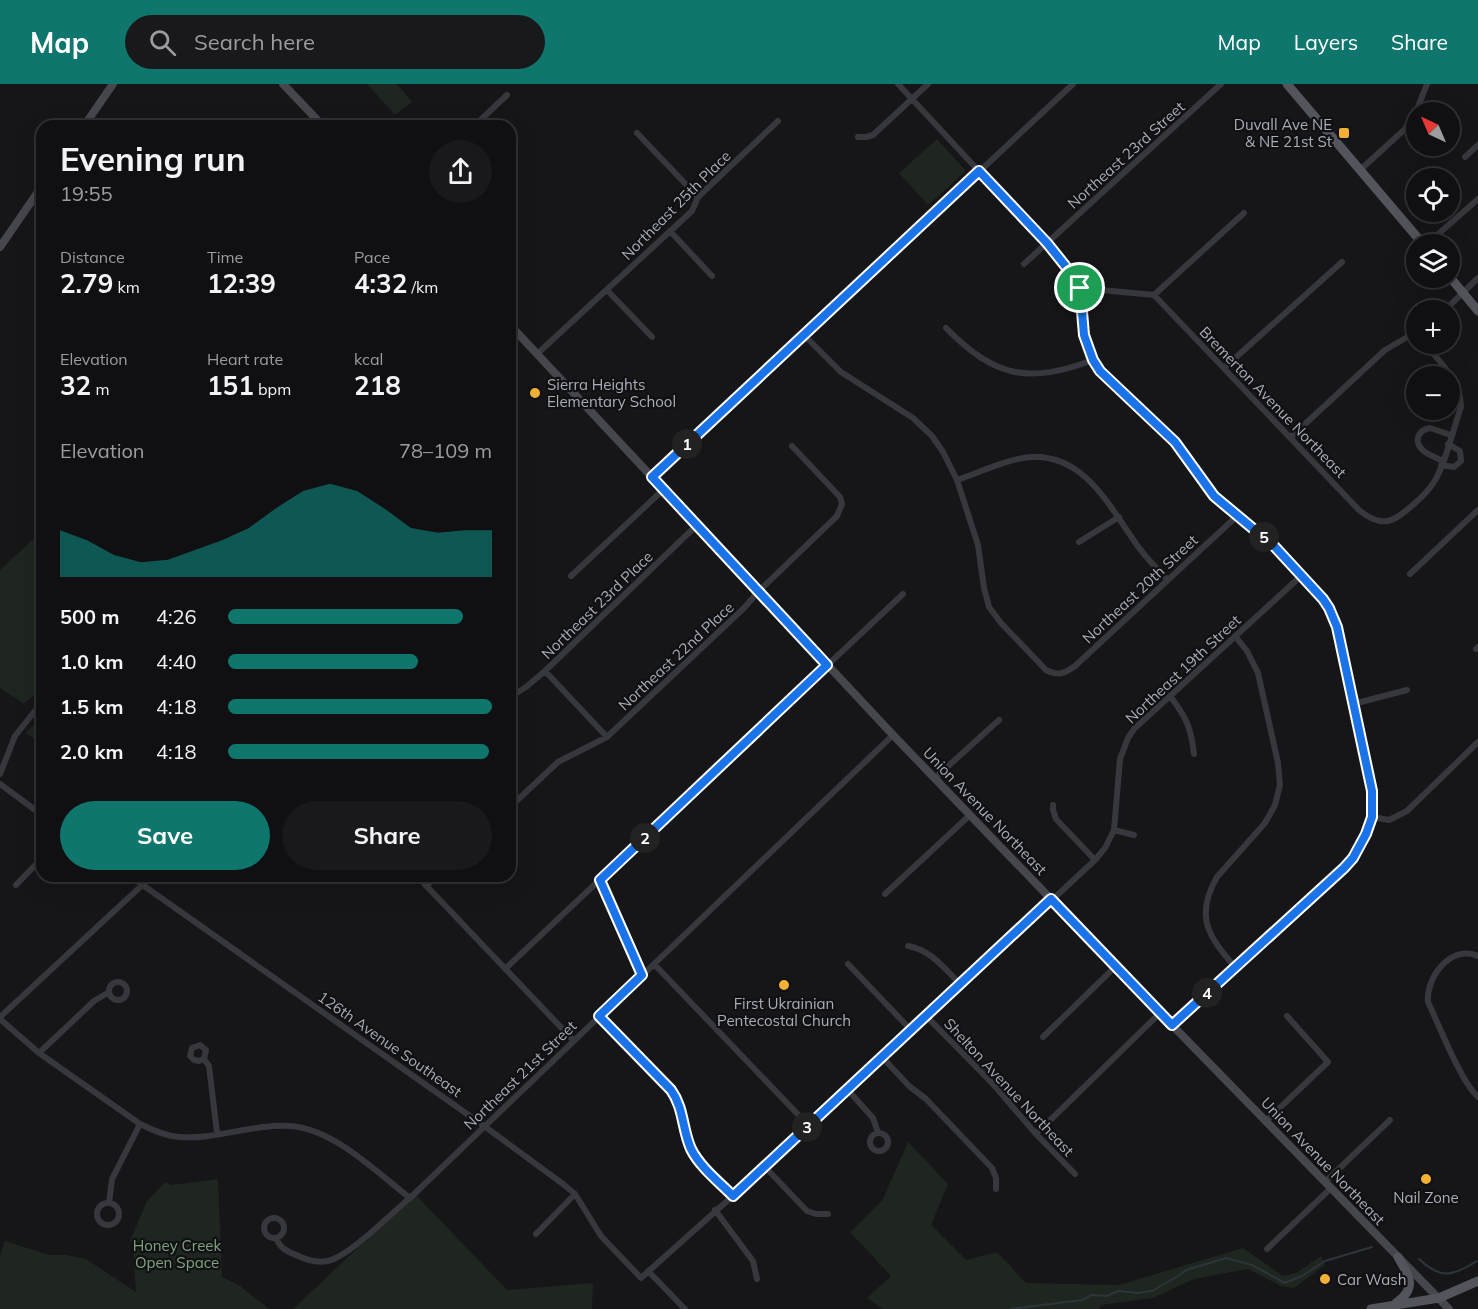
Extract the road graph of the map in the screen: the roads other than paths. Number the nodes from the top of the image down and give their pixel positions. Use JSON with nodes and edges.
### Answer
{"nodes":[{"id":1,"x":113,"y":84,"type":"edge"},
{"id":2,"x":283,"y":84,"type":"edge"},
{"id":3,"x":897,"y":84,"type":"edge"},
{"id":4,"x":928,"y":84,"type":"edge"},
{"id":5,"x":1073,"y":84,"type":"edge"},
{"id":6,"x":1221,"y":84,"type":"edge"},
{"id":7,"x":1287,"y":84,"type":"edge"},
{"id":8,"x":1427,"y":84,"type":"edge"},
{"id":9,"x":507,"y":95,"type":"dead end"},
{"id":10,"x":912,"y":99,"type":"junction"},
{"id":11,"x":1420,"y":102,"type":"edge"},
{"id":12,"x":88,"y":120,"type":"edge"},
{"id":13,"x":317,"y":120,"type":"edge"},
{"id":14,"x":480,"y":120,"type":"edge"},
{"id":15,"x":778,"y":121,"type":"dead end"},
{"id":16,"x":1406,"y":128,"type":"edge"},
{"id":17,"x":637,"y":133,"type":"dead end"},
{"id":18,"x":858,"y":137,"type":"dead end"},
{"id":19,"x":1478,"y":145,"type":"edge"},
{"id":20,"x":1465,"y":157,"type":"dead end"},
{"id":21,"x":1360,"y":170,"type":"junction"},
{"id":22,"x":979,"y":171,"type":"junction"},
{"id":23,"x":36,"y":195,"type":"edge"},
{"id":24,"x":698,"y":197,"type":"junction"},
{"id":25,"x":1478,"y":199,"type":"edge"},
{"id":26,"x":1244,"y":213,"type":"dead end"},
{"id":27,"x":670,"y":231,"type":"junction"},
{"id":28,"x":1416,"y":234,"type":"edge"},
{"id":29,"x":1437,"y":234,"type":"edge"},
{"id":30,"x":1047,"y":243,"type":"junction"},
{"id":31,"x":0,"y":247,"type":"edge"},
{"id":32,"x":1342,"y":262,"type":"dead end"},
{"id":33,"x":1024,"y":264,"type":"dead end"},
{"id":34,"x":712,"y":276,"type":"dead end"},
{"id":35,"x":1478,"y":278,"type":"edge"},
{"id":36,"x":1080,"y":288,"type":"junction"},
{"id":37,"x":1459,"y":288,"type":"edge"},
{"id":38,"x":608,"y":290,"type":"junction"},
{"id":39,"x":1463,"y":293,"type":"junction"},
{"id":40,"x":1154,"y":295,"type":"junction"},
{"id":41,"x":1456,"y":300,"type":"edge"},
{"id":42,"x":1478,"y":311,"type":"edge"},
{"id":43,"x":946,"y":328,"type":"dead end"},
{"id":44,"x":516,"y":331,"type":"edge"},
{"id":45,"x":804,"y":335,"type":"junction"},
{"id":46,"x":652,"y":337,"type":"dead end"},
{"id":47,"x":1406,"y":338,"type":"edge"},
{"id":48,"x":537,"y":354,"type":"junction"},
{"id":49,"x":1433,"y":354,"type":"edge"},
{"id":50,"x":1093,"y":360,"type":"junction"},
{"id":51,"x":1224,"y":368,"type":"junction"},
{"id":52,"x":1451,"y":435,"type":"junction"},
{"id":53,"x":1291,"y":437,"type":"junction"},
{"id":54,"x":1448,"y":444,"type":"junction"},
{"id":55,"x":792,"y":446,"type":"dead end"},
{"id":56,"x":1442,"y":463,"type":"junction"},
{"id":57,"x":652,"y":477,"type":"junction"},
{"id":58,"x":957,"y":480,"type":"junction"},
{"id":59,"x":663,"y":489,"type":"junction"},
{"id":60,"x":1478,"y":510,"type":"edge"},
{"id":61,"x":1237,"y":516,"type":"junction"},
{"id":62,"x":1119,"y":517,"type":"junction"},
{"id":63,"x":697,"y":525,"type":"junction"},
{"id":64,"x":1079,"y":542,"type":"dead end"},
{"id":65,"x":1410,"y":574,"type":"dead end"},
{"id":66,"x":571,"y":576,"type":"dead end"},
{"id":67,"x":1301,"y":576,"type":"junction"},
{"id":68,"x":1168,"y":580,"type":"junction"},
{"id":69,"x":758,"y":592,"type":"junction"},
{"id":70,"x":903,"y":594,"type":"dead end"},
{"id":71,"x":1235,"y":636,"type":"junction"},
{"id":72,"x":827,"y":665,"type":"junction"},
{"id":73,"x":545,"y":671,"type":"junction"},
{"id":74,"x":1407,"y":690,"type":"dead end"},
{"id":75,"x":516,"y":693,"type":"edge"},
{"id":76,"x":1170,"y":696,"type":"junction"},
{"id":77,"x":1353,"y":704,"type":"junction"},
{"id":78,"x":36,"y":710,"type":"edge"},
{"id":79,"x":999,"y":720,"type":"dead end"},
{"id":80,"x":893,"y":735,"type":"junction"},
{"id":81,"x":607,"y":737,"type":"junction"},
{"id":82,"x":1478,"y":742,"type":"edge"},
{"id":83,"x":1194,"y":754,"type":"dead end"},
{"id":84,"x":0,"y":774,"type":"edge"},
{"id":85,"x":935,"y":778,"type":"junction"},
{"id":86,"x":0,"y":784,"type":"edge"},
{"id":87,"x":516,"y":801,"type":"edge"},
{"id":88,"x":1053,"y":805,"type":"dead end"},
{"id":89,"x":36,"y":811,"type":"edge"},
{"id":90,"x":970,"y":815,"type":"junction"},
{"id":91,"x":1372,"y":817,"type":"junction"},
{"id":92,"x":1114,"y":830,"type":"junction"},
{"id":93,"x":1134,"y":835,"type":"dead end"},
{"id":94,"x":1095,"y":860,"type":"junction"},
{"id":95,"x":36,"y":864,"type":"edge"},
{"id":96,"x":600,"y":880,"type":"junction"},
{"id":97,"x":138,"y":882,"type":"edge"},
{"id":98,"x":145,"y":882,"type":"edge"},
{"id":99,"x":422,"y":882,"type":"edge"},
{"id":100,"x":430,"y":882,"type":"edge"},
{"id":101,"x":16,"y":885,"type":"dead end"},
{"id":102,"x":142,"y":885,"type":"junction"},
{"id":103,"x":426,"y":886,"type":"junction"},
{"id":104,"x":885,"y":894,"type":"dead end"},
{"id":105,"x":1051,"y":899,"type":"junction"},
{"id":106,"x":908,"y":946,"type":"dead end"},
{"id":107,"x":1478,"y":956,"type":"edge"},
{"id":108,"x":654,"y":964,"type":"junction"},
{"id":109,"x":848,"y":964,"type":"dead end"},
{"id":110,"x":1116,"y":966,"type":"junction"},
{"id":111,"x":1236,"y":968,"type":"junction"},
{"id":112,"x":506,"y":969,"type":"junction"},
{"id":113,"x":642,"y":975,"type":"junction"},
{"id":114,"x":960,"y":984,"type":"junction"},
{"id":115,"x":109,"y":992,"type":"dead end"},
{"id":116,"x":1160,"y":1013,"type":"junction"},
{"id":117,"x":599,"y":1016,"type":"junction"},
{"id":118,"x":926,"y":1016,"type":"junction"},
{"id":119,"x":1287,"y":1016,"type":"dead end"},
{"id":120,"x":0,"y":1018,"type":"edge"},
{"id":121,"x":1172,"y":1025,"type":"junction"},
{"id":122,"x":911,"y":1029,"type":"junction"},
{"id":123,"x":1043,"y":1037,"type":"dead end"},
{"id":124,"x":573,"y":1040,"type":"junction"},
{"id":125,"x":39,"y":1053,"type":"junction"},
{"id":126,"x":882,"y":1057,"type":"junction"},
{"id":127,"x":204,"y":1059,"type":"dead end"},
{"id":128,"x":848,"y":1089,"type":"junction"},
{"id":129,"x":1478,"y":1097,"type":"edge"},
{"id":130,"x":1390,"y":1120,"type":"dead end"},
{"id":131,"x":1266,"y":1121,"type":"junction"},
{"id":132,"x":140,"y":1124,"type":"junction"},
{"id":133,"x":484,"y":1126,"type":"junction"},
{"id":134,"x":808,"y":1126,"type":"junction"},
{"id":135,"x":217,"y":1133,"type":"junction"},
{"id":136,"x":878,"y":1133,"type":"dead end"},
{"id":137,"x":1036,"y":1134,"type":"junction"},
{"id":138,"x":765,"y":1167,"type":"junction"},
{"id":139,"x":1075,"y":1174,"type":"dead end"},
{"id":140,"x":1328,"y":1185,"type":"junction"},
{"id":141,"x":996,"y":1189,"type":"dead end"},
{"id":142,"x":575,"y":1194,"type":"junction"},
{"id":143,"x":733,"y":1196,"type":"junction"},
{"id":144,"x":410,"y":1198,"type":"junction"},
{"id":145,"x":109,"y":1203,"type":"dead end"},
{"id":146,"x":715,"y":1210,"type":"junction"},
{"id":147,"x":828,"y":1214,"type":"dead end"},
{"id":148,"x":536,"y":1234,"type":"dead end"},
{"id":149,"x":276,"y":1238,"type":"dead end"},
{"id":150,"x":1267,"y":1249,"type":"dead end"},
{"id":151,"x":1398,"y":1257,"type":"junction"},
{"id":152,"x":648,"y":1271,"type":"junction"},
{"id":153,"x":641,"y":1278,"type":"joint"},
{"id":154,"x":758,"y":1279,"type":"dead end"},
{"id":155,"x":1478,"y":1281,"type":"edge"},
{"id":156,"x":1439,"y":1298,"type":"junction"},
{"id":157,"x":1392,"y":1305,"type":"junction"},
{"id":158,"x":685,"y":1309,"type":"edge"},
{"id":159,"x":1371,"y":1309,"type":"edge"},
{"id":160,"x":1449,"y":1309,"type":"edge"}],
"edges":[{"from":1,"to":12,"type":"street"},
{"from":2,"to":13,"type":"street"},
{"from":3,"to":10,"type":"street"},
{"from":4,"to":10,"type":"street"},
{"from":5,"to":22,"type":"street"},
{"from":6,"to":30,"type":"street","name":"Northeast 23rd Street"},
{"from":7,"to":21,"type":"main road"},
{"from":8,"to":11,"type":"street"},
{"from":9,"to":14,"type":"street"},
{"from":10,"to":18,"type":"street"},
{"from":10,"to":22,"type":"street"},
{"from":15,"to":24,"type":"street","name":"Northeast 25th Place"},
{"from":16,"to":21,"type":"street"},
{"from":17,"to":24,"type":"street"},
{"from":19,"to":20,"type":"street"},
{"from":21,"to":28,"type":"main road"},
{"from":22,"to":30,"type":"street"},
{"from":22,"to":45,"type":"street"},
{"from":23,"to":31,"type":"street"},
{"from":24,"to":27,"type":"street","name":"Northeast 25th Place"},
{"from":25,"to":29,"type":"street"},
{"from":26,"to":40,"type":"street"},
{"from":27,"to":34,"type":"street"},
{"from":27,"to":38,"type":"street","name":"Northeast 25th Place"},
{"from":30,"to":33,"type":"street","name":"Northeast 23rd Street"},
{"from":30,"to":36,"type":"street"},
{"from":32,"to":51,"type":"street"},
{"from":35,"to":39,"type":"street"},
{"from":36,"to":40,"type":"street"},
{"from":36,"to":50,"type":"street"},
{"from":37,"to":39,"type":"main road"},
{"from":38,"to":46,"type":"street"},
{"from":38,"to":48,"type":"street","name":"Northeast 25th Place"},
{"from":39,"to":41,"type":"street"},
{"from":39,"to":42,"type":"main road"},
{"from":40,"to":51,"type":"street","name":"Bremerton Avenue Northeast"},
{"from":43,"to":50,"type":"street"},
{"from":44,"to":48,"type":"street","name":"Union Avenue Northeast"},
{"from":45,"to":57,"type":"street"},
{"from":45,"to":58,"type":"street"},
{"from":47,"to":53,"type":"street"},
{"from":48,"to":57,"type":"street","name":"Union Avenue Northeast"},
{"from":49,"to":52,"type":"street"},
{"from":50,"to":61,"type":"street"},
{"from":51,"to":53,"type":"street","name":"Bremerton Avenue Northeast"},
{"from":52,"to":54,"type":"street"},
{"from":52,"to":56,"type":"street"},
{"from":53,"to":56,"type":"street","name":"Bremerton Avenue Northeast"},
{"from":54,"to":56,"type":"street"},
{"from":54,"to":56,"type":"street"},
{"from":55,"to":69,"type":"street","name":"Northeast 22nd Place"},
{"from":57,"to":59,"type":"street","name":"Union Avenue Northeast"},
{"from":58,"to":62,"type":"street"},
{"from":58,"to":68,"type":"street","name":"Northeast 20th Street"},
{"from":59,"to":63,"type":"street","name":"Union Avenue Northeast"},
{"from":59,"to":66,"type":"street"},
{"from":60,"to":65,"type":"street"},
{"from":61,"to":67,"type":"street"},
{"from":61,"to":68,"type":"street","name":"Northeast 20th Street"},
{"from":62,"to":64,"type":"street"},
{"from":62,"to":68,"type":"street"},
{"from":63,"to":69,"type":"street","name":"Union Avenue Northeast"},
{"from":63,"to":73,"type":"street","name":"Northeast 23rd Place"},
{"from":67,"to":71,"type":"street","name":"Northeast 19th Street"},
{"from":67,"to":77,"type":"street"},
{"from":69,"to":72,"type":"street","name":"Union Avenue Northeast"},
{"from":69,"to":81,"type":"street","name":"Northeast 22nd Place"},
{"from":70,"to":72,"type":"street"},
{"from":71,"to":76,"type":"street","name":"Northeast 19th Street"},
{"from":71,"to":111,"type":"street"},
{"from":72,"to":80,"type":"street","name":"Union Avenue Northeast"},
{"from":72,"to":96,"type":"street"},
{"from":73,"to":75,"type":"street","name":"Northeast 23rd Place"},
{"from":73,"to":81,"type":"street"},
{"from":74,"to":77,"type":"street"},
{"from":76,"to":83,"type":"street"},
{"from":76,"to":92,"type":"street","name":"Northeast 19th Street"},
{"from":77,"to":91,"type":"street"},
{"from":78,"to":84,"type":"street"},
{"from":79,"to":85,"type":"street"},
{"from":80,"to":85,"type":"street","name":"Union Avenue Northeast"},
{"from":80,"to":108,"type":"street","name":"Northeast 21st Street"},
{"from":81,"to":87,"type":"street","name":"Northeast 22nd Place"},
{"from":82,"to":91,"type":"street"},
{"from":85,"to":90,"type":"street","name":"Union Avenue Northeast"},
{"from":86,"to":89,"type":"street"},
{"from":88,"to":94,"type":"street"},
{"from":90,"to":104,"type":"street"},
{"from":90,"to":105,"type":"street","name":"Union Avenue Northeast"},
{"from":91,"to":111,"type":"street"},
{"from":92,"to":93,"type":"street"},
{"from":92,"to":94,"type":"street","name":"Northeast 19th Street"},
{"from":94,"to":105,"type":"street","name":"Northeast 19th Street"},
{"from":95,"to":101,"type":"street"},
{"from":96,"to":112,"type":"street"},
{"from":96,"to":113,"type":"street"},
{"from":97,"to":102,"type":"street","name":"126th Avenue Southeast"},
{"from":98,"to":102,"type":"street"},
{"from":99,"to":103,"type":"street"},
{"from":100,"to":103,"type":"street"},
{"from":102,"to":120,"type":"street"},
{"from":102,"to":133,"type":"street","name":"126th Avenue Southeast"},
{"from":103,"to":112,"type":"street"},
{"from":105,"to":110,"type":"street","name":"Union Avenue Northeast"},
{"from":105,"to":114,"type":"street","name":"Northeast 19th Street"},
{"from":106,"to":114,"type":"street"},
{"from":107,"to":129,"type":"street"},
{"from":108,"to":113,"type":"street","name":"Northeast 21st Street"},
{"from":108,"to":134,"type":"street"},
{"from":109,"to":122,"type":"street"},
{"from":110,"to":116,"type":"street","name":"Union Avenue Northeast"},
{"from":110,"to":123,"type":"street"},
{"from":111,"to":121,"type":"street"},
{"from":112,"to":124,"type":"street"},
{"from":113,"to":117,"type":"street","name":"Northeast 21st Street"},
{"from":114,"to":118,"type":"street","name":"Northeast 19th Street"},
{"from":115,"to":125,"type":"street"},
{"from":116,"to":121,"type":"street","name":"Union Avenue Northeast"},
{"from":116,"to":137,"type":"street"},
{"from":117,"to":124,"type":"street","name":"Northeast 21st Street"},
{"from":117,"to":143,"type":"street"},
{"from":118,"to":122,"type":"street","name":"Northeast 19th Street"},
{"from":118,"to":137,"type":"street","name":"Shelton Avenue Northeast"},
{"from":119,"to":131,"type":"street"},
{"from":120,"to":125,"type":"street"},
{"from":121,"to":131,"type":"street","name":"Union Avenue Northeast"},
{"from":122,"to":126,"type":"street","name":"Northeast 19th Street"},
{"from":124,"to":133,"type":"street","name":"Northeast 21st Street"},
{"from":125,"to":132,"type":"street"},
{"from":126,"to":128,"type":"street","name":"Northeast 19th Street"},
{"from":126,"to":141,"type":"street"},
{"from":127,"to":135,"type":"street"},
{"from":128,"to":134,"type":"street","name":"Northeast 19th Street"},
{"from":128,"to":136,"type":"street"},
{"from":130,"to":140,"type":"street"},
{"from":131,"to":140,"type":"street","name":"Union Avenue Northeast"},
{"from":132,"to":135,"type":"street"},
{"from":132,"to":145,"type":"street"},
{"from":133,"to":142,"type":"street","name":"126th Avenue Southeast"},
{"from":133,"to":144,"type":"street","name":"Northeast 21st Street"},
{"from":134,"to":138,"type":"street","name":"Northeast 19th Street"},
{"from":135,"to":144,"type":"street"},
{"from":137,"to":139,"type":"street","name":"Shelton Avenue Northeast"},
{"from":138,"to":143,"type":"street","name":"Northeast 19th Street"},
{"from":138,"to":147,"type":"street"},
{"from":140,"to":150,"type":"street"},
{"from":140,"to":151,"type":"street","name":"Union Avenue Northeast"},
{"from":142,"to":148,"type":"street"},
{"from":142,"to":153,"type":"street","name":"126th Avenue Southeast"},
{"from":143,"to":146,"type":"street","name":"Northeast 19th Street"},
{"from":144,"to":149,"type":"street","name":"Northeast 21st Street"},
{"from":146,"to":152,"type":"street","name":"Northeast 19th Street"},
{"from":146,"to":154,"type":"street"},
{"from":151,"to":156,"type":"street","name":"Union Avenue Northeast"},
{"from":151,"to":157,"type":"main road"},
{"from":152,"to":153,"type":"street","name":"Northeast 19th Street"},
{"from":152,"to":158,"type":"street"},
{"from":155,"to":156,"type":"main road"},
{"from":156,"to":157,"type":"main road"},
{"from":156,"to":160,"type":"street","name":"Union Avenue Northeast"},
{"from":157,"to":159,"type":"main road"}]}
